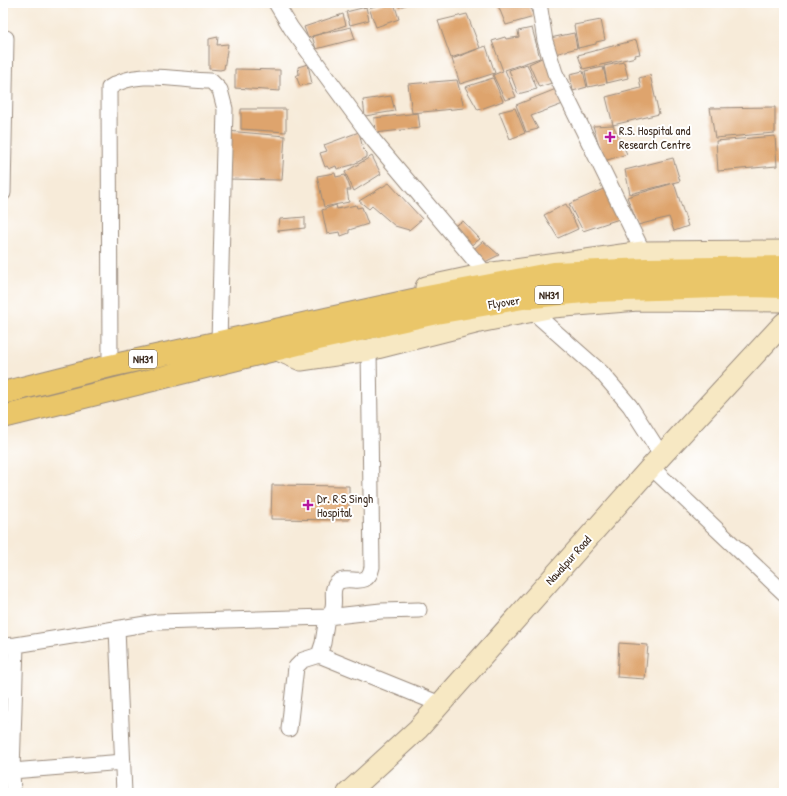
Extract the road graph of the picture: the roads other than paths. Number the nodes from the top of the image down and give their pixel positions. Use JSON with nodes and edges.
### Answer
{"nodes":[{"id":1,"x":276,"y":3,"type":"edge"},
{"id":2,"x":539,"y":3,"type":"edge"},
{"id":3,"x":6,"y":38,"type":"dead end"},
{"id":4,"x":3,"y":193,"type":"edge"},
{"id":5,"x":784,"y":251,"type":"edge"},
{"id":6,"x":643,"y":252,"type":"junction"},
{"id":7,"x":784,"y":267,"type":"edge"},
{"id":8,"x":486,"y":274,"type":"junction"},
{"id":9,"x":784,"y":287,"type":"edge"},
{"id":10,"x":784,"y":301,"type":"edge"},
{"id":11,"x":532,"y":311,"type":"junction"},
{"id":12,"x":784,"y":322,"type":"edge"},
{"id":13,"x":283,"y":329,"type":"junction"},
{"id":14,"x":219,"y":342,"type":"junction"},
{"id":15,"x":275,"y":349,"type":"junction"},
{"id":16,"x":369,"y":350,"type":"junction"},
{"id":17,"x":110,"y":366,"type":"junction"},
{"id":18,"x":3,"y":393,"type":"edge"},
{"id":19,"x":3,"y":417,"type":"edge"},
{"id":20,"x":656,"y":461,"type":"junction"},
{"id":21,"x":784,"y":593,"type":"edge"},
{"id":22,"x":419,"y":610,"type":"dead end"},
{"id":23,"x":327,"y":617,"type":"junction"},
{"id":24,"x":117,"y":629,"type":"junction"},
{"id":25,"x":9,"y":646,"type":"edge"},
{"id":26,"x":319,"y":655,"type":"junction"},
{"id":27,"x":440,"y":704,"type":"junction"},
{"id":28,"x":289,"y":729,"type":"dead end"},
{"id":29,"x":123,"y":762,"type":"junction"},
{"id":30,"x":12,"y":771,"type":"junction"},
{"id":31,"x":13,"y":793,"type":"edge"},
{"id":32,"x":124,"y":793,"type":"edge"},
{"id":33,"x":348,"y":793,"type":"edge"}],
"edges":[{"from":1,"to":8,"type":"street"},
{"from":2,"to":6,"type":"street"},
{"from":3,"to":4,"type":"street"},
{"from":5,"to":6,"type":"street"},
{"from":6,"to":8,"type":"street"},
{"from":7,"to":13,"type":"highway","name":"Flyover","number":"NH31"},
{"from":8,"to":13,"type":"street"},
{"from":9,"to":15,"type":"highway","name":"Flyover","number":"NH31"},
{"from":10,"to":11,"type":"street"},
{"from":11,"to":16,"type":"street"},
{"from":11,"to":20,"type":"street"},
{"from":12,"to":20,"type":"street","name":"Nawalpur Road"},
{"from":13,"to":14,"type":"highway","number":"NH31"},
{"from":14,"to":17,"type":"highway","number":"NH31"},
{"from":14,"to":17,"type":"street"},
{"from":15,"to":16,"type":"street"},
{"from":15,"to":19,"type":"highway","number":"NH31"},
{"from":16,"to":23,"type":"street"},
{"from":17,"to":18,"type":"highway","number":"NH31"},
{"from":20,"to":21,"type":"street"},
{"from":20,"to":27,"type":"street","name":"Nawalpur Road"},
{"from":22,"to":23,"type":"street"},
{"from":23,"to":24,"type":"street"},
{"from":23,"to":26,"type":"street"},
{"from":24,"to":25,"type":"street"},
{"from":24,"to":29,"type":"street"},
{"from":25,"to":30,"type":"street"},
{"from":26,"to":27,"type":"street"},
{"from":26,"to":28,"type":"street"},
{"from":27,"to":33,"type":"street","name":"Nawalpur Road"},
{"from":29,"to":30,"type":"street"},
{"from":29,"to":32,"type":"street"},
{"from":30,"to":31,"type":"street"}]}
